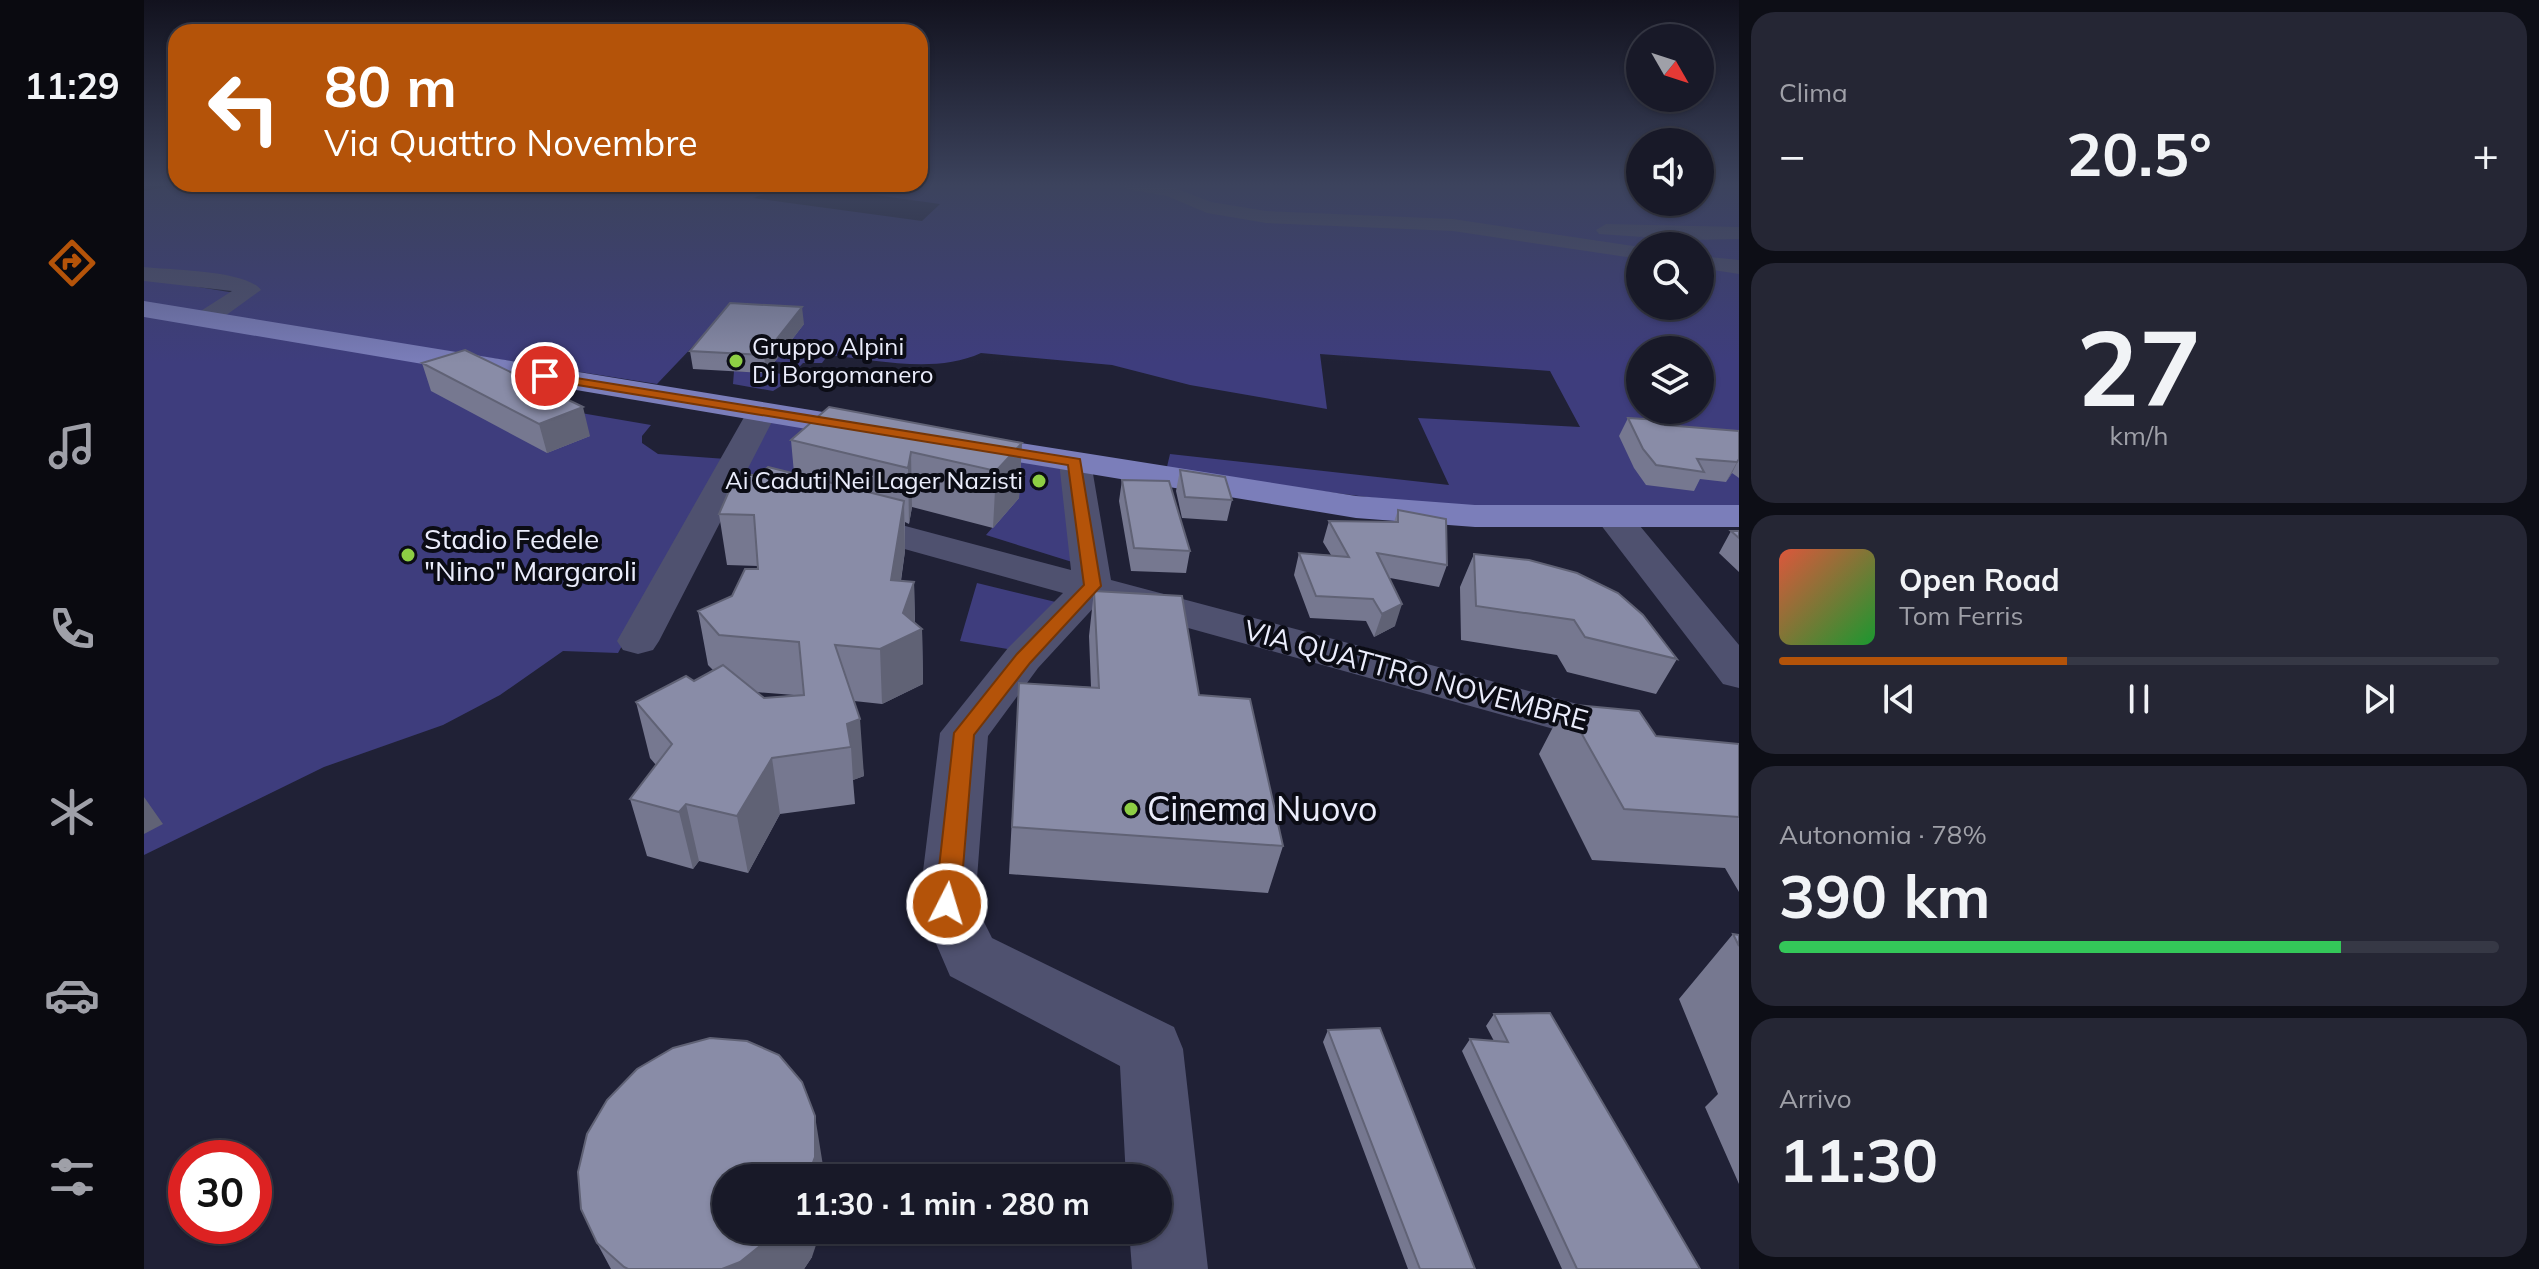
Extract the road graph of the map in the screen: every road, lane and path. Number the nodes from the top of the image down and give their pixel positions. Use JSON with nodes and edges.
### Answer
{"nodes":[{"id":1,"x":1581,"y":244,"type":"edge"},
{"id":2,"x":1626,"y":251,"type":"edge"},
{"id":3,"x":1714,"y":264,"type":"edge"},
{"id":4,"x":1739,"y":267,"type":"edge"},
{"id":5,"x":144,"y":274,"type":"edge"},
{"id":6,"x":144,"y":309,"type":"edge"},
{"id":7,"x":205,"y":319,"type":"junction"},
{"id":8,"x":762,"y":412,"type":"junction"},
{"id":9,"x":1075,"y":462,"type":"junction"},
{"id":10,"x":817,"y":514,"type":"edge"},
{"id":11,"x":1612,"y":516,"type":"junction"},
{"id":12,"x":1739,"y":516,"type":"edge"},
{"id":13,"x":1092,"y":586,"type":"junction"},
{"id":14,"x":638,"y":641,"type":"dead end"},
{"id":15,"x":1739,"y":674,"type":"edge"},
{"id":16,"x":1647,"y":739,"type":"edge"},
{"id":17,"x":1170,"y":1269,"type":"edge"}],
"edges":[{"from":1,"to":2,"type":"street"},
{"from":3,"to":4,"type":"street"},
{"from":5,"to":7,"type":"street"},
{"from":6,"to":7,"type":"main road"},
{"from":7,"to":8,"type":"main road"},
{"from":8,"to":9,"type":"main road"},
{"from":8,"to":14,"type":"street"},
{"from":9,"to":11,"type":"main road"},
{"from":9,"to":13,"type":"street"},
{"from":10,"to":13,"type":"street","name":"VIA QUATTRO NOVEMBRE"},
{"from":11,"to":12,"type":"main road"},
{"from":11,"to":15,"type":"street"},
{"from":13,"to":16,"type":"street","name":"VIA QUATTRO NOVEMBRE"},
{"from":13,"to":17,"type":"street"}]}
